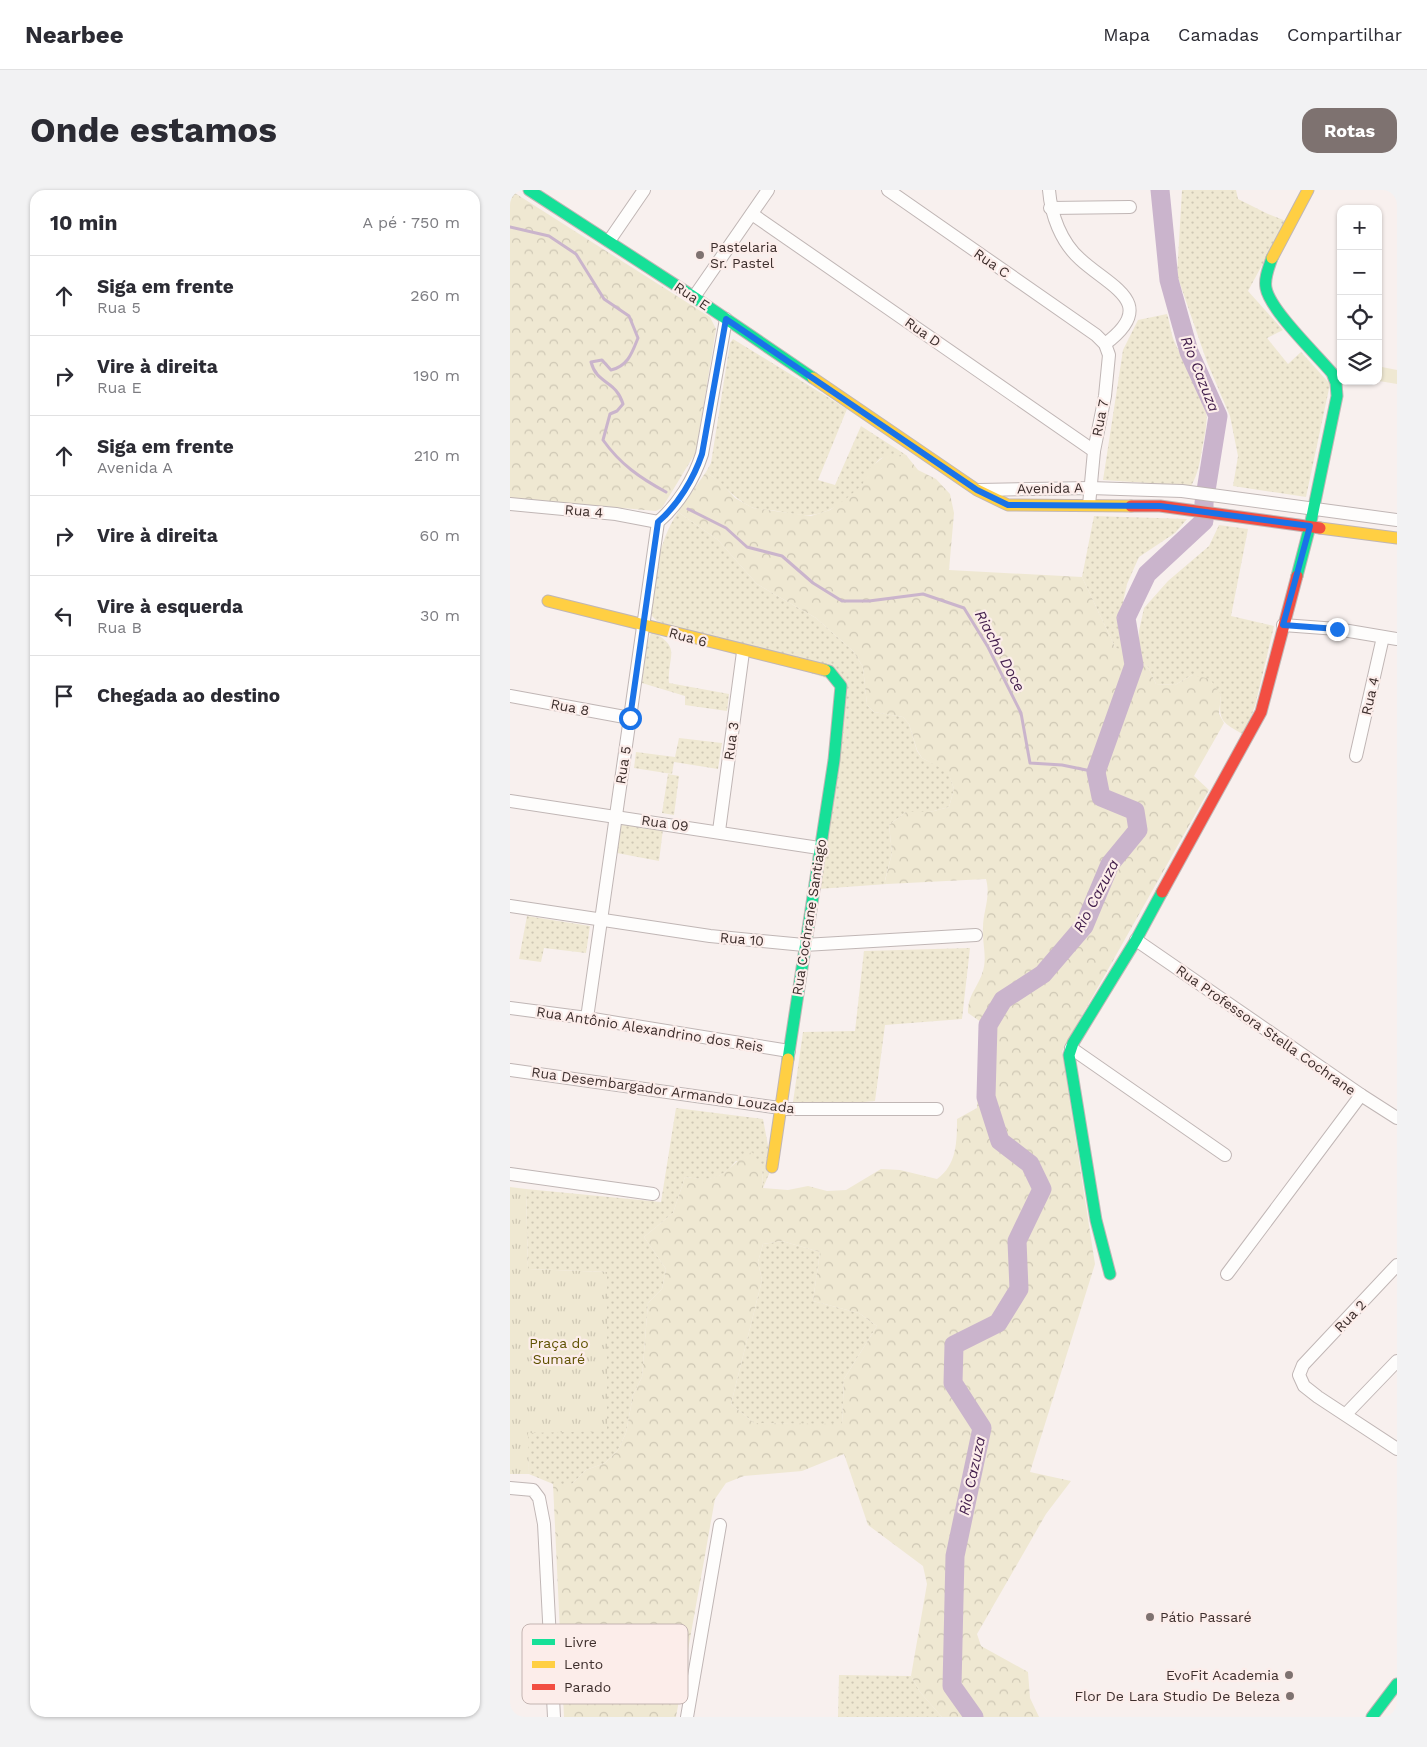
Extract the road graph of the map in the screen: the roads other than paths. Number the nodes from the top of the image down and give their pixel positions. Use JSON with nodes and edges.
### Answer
{"nodes":[{"id":1,"x":529,"y":190,"type":"edge"},
{"id":2,"x":644,"y":190,"type":"edge"},
{"id":3,"x":768,"y":190,"type":"edge"},
{"id":4,"x":888,"y":190,"type":"edge"},
{"id":5,"x":1049,"y":190,"type":"edge"},
{"id":6,"x":1308,"y":190,"type":"edge"},
{"id":7,"x":1130,"y":206,"type":"dead end"},
{"id":8,"x":1050,"y":208,"type":"junction"},
{"id":9,"x":752,"y":214,"type":"junction"},
{"id":10,"x":609,"y":241,"type":"junction"},
{"id":11,"x":694,"y":297,"type":"junction"},
{"id":12,"x":726,"y":319,"type":"junction"},
{"id":13,"x":1101,"y":339,"type":"junction"},
{"id":14,"x":1094,"y":451,"type":"junction"},
{"id":15,"x":1090,"y":488,"type":"junction"},
{"id":16,"x":977,"y":490,"type":"junction"},
{"id":17,"x":510,"y":504,"type":"edge"},
{"id":18,"x":1089,"y":505,"type":"junction"},
{"id":19,"x":1313,"y":508,"type":"junction"},
{"id":20,"x":1397,"y":520,"type":"edge"},
{"id":21,"x":658,"y":522,"type":"junction"},
{"id":22,"x":1310,"y":526,"type":"junction"},
{"id":23,"x":1397,"y":538,"type":"edge"},
{"id":24,"x":548,"y":601,"type":"dead end"},
{"id":25,"x":644,"y":625,"type":"junction"},
{"id":26,"x":1283,"y":625,"type":"junction"},
{"id":27,"x":1383,"y":636,"type":"junction"},
{"id":28,"x":1397,"y":638,"type":"edge"},
{"id":29,"x":743,"y":652,"type":"junction"},
{"id":30,"x":829,"y":671,"type":"joint"},
{"id":31,"x":510,"y":696,"type":"edge"},
{"id":32,"x":630,"y":718,"type":"junction"},
{"id":33,"x":1356,"y":756,"type":"dead end"},
{"id":34,"x":510,"y":801,"type":"edge"},
{"id":35,"x":614,"y":816,"type":"junction"},
{"id":36,"x":719,"y":831,"type":"junction"},
{"id":37,"x":819,"y":848,"type":"junction"},
{"id":38,"x":510,"y":906,"type":"edge"},
{"id":39,"x":600,"y":920,"type":"junction"},
{"id":40,"x":976,"y":935,"type":"dead end"},
{"id":41,"x":1136,"y":940,"type":"junction"},
{"id":42,"x":804,"y":945,"type":"junction"},
{"id":43,"x":510,"y":1008,"type":"edge"},
{"id":44,"x":587,"y":1018,"type":"junction"},
{"id":45,"x":1071,"y":1048,"type":"junction"},
{"id":46,"x":789,"y":1051,"type":"junction"},
{"id":47,"x":510,"y":1070,"type":"edge"},
{"id":48,"x":1361,"y":1096,"type":"junction"},
{"id":49,"x":781,"y":1108,"type":"junction"},
{"id":50,"x":937,"y":1109,"type":"dead end"},
{"id":51,"x":1397,"y":1118,"type":"edge"},
{"id":52,"x":1225,"y":1155,"type":"dead end"},
{"id":53,"x":772,"y":1168,"type":"dead end"},
{"id":54,"x":510,"y":1174,"type":"edge"},
{"id":55,"x":653,"y":1194,"type":"dead end"},
{"id":56,"x":1397,"y":1265,"type":"edge"},
{"id":57,"x":1110,"y":1274,"type":"dead end"},
{"id":58,"x":1227,"y":1274,"type":"dead end"},
{"id":59,"x":1397,"y":1361,"type":"edge"},
{"id":60,"x":1346,"y":1414,"type":"junction"},
{"id":61,"x":1396,"y":1447,"type":"edge"},
{"id":62,"x":510,"y":1488,"type":"edge"},
{"id":63,"x":720,"y":1525,"type":"dead end"},
{"id":64,"x":549,"y":1624,"type":"edge"},
{"id":65,"x":1397,"y":1684,"type":"edge"},
{"id":66,"x":1397,"y":1701,"type":"edge"},
{"id":67,"x":553,"y":1704,"type":"edge"},
{"id":68,"x":554,"y":1717,"type":"edge"},
{"id":69,"x":687,"y":1717,"type":"edge"},
{"id":70,"x":1372,"y":1717,"type":"edge"},
{"id":71,"x":1384,"y":1717,"type":"edge"}],
"edges":[{"from":1,"to":10,"type":"street","name":"Rua E"},
{"from":2,"to":10,"type":"street"},
{"from":3,"to":9,"type":"street"},
{"from":4,"to":13,"type":"street","name":"Rua C"},
{"from":5,"to":8,"type":"street"},
{"from":6,"to":19,"type":"street"},
{"from":7,"to":8,"type":"street"},
{"from":8,"to":13,"type":"street"},
{"from":9,"to":11,"type":"street"},
{"from":9,"to":14,"type":"street","name":"Rua D"},
{"from":10,"to":11,"type":"street","name":"Rua E"},
{"from":11,"to":12,"type":"street","name":"Rua E"},
{"from":12,"to":16,"type":"street","name":"Rua E"},
{"from":12,"to":21,"type":"street"},
{"from":13,"to":14,"type":"street","name":"Rua 7"},
{"from":14,"to":15,"type":"street","name":"Rua 7"},
{"from":15,"to":16,"type":"street","name":"Avenida A"},
{"from":15,"to":18,"type":"street","name":"Rua 7"},
{"from":15,"to":19,"type":"street","name":"Avenida A"},
{"from":16,"to":18,"type":"street","name":"Avenida A"},
{"from":17,"to":21,"type":"street","name":"Rua 4"},
{"from":18,"to":22,"type":"street","name":"Avenida A"},
{"from":19,"to":20,"type":"street","name":"Avenida A"},
{"from":19,"to":22,"type":"street"},
{"from":21,"to":25,"type":"street","name":"Rua 5"},
{"from":22,"to":23,"type":"street","name":"Avenida A"},
{"from":22,"to":26,"type":"street"},
{"from":24,"to":25,"type":"street","name":"Rua 6"},
{"from":25,"to":29,"type":"street","name":"Rua 6"},
{"from":25,"to":32,"type":"street","name":"Rua 5"},
{"from":26,"to":27,"type":"street"},
{"from":26,"to":41,"type":"street"},
{"from":27,"to":28,"type":"street"},
{"from":27,"to":33,"type":"street","name":"Rua 4"},
{"from":29,"to":30,"type":"street","name":"Rua 6"},
{"from":29,"to":36,"type":"street","name":"Rua 3"},
{"from":30,"to":37,"type":"street","name":"Rua Cochrane Santiago"},
{"from":31,"to":32,"type":"street","name":"Rua 8"},
{"from":32,"to":35,"type":"street","name":"Rua 5"},
{"from":34,"to":35,"type":"street","name":"Rua 09"},
{"from":35,"to":36,"type":"street","name":"Rua 09"},
{"from":35,"to":39,"type":"street","name":"Rua 5"},
{"from":36,"to":37,"type":"street","name":"Rua 09"},
{"from":37,"to":42,"type":"street","name":"Rua Cochrane Santiago"},
{"from":38,"to":39,"type":"street","name":"Rua 10"},
{"from":39,"to":42,"type":"street","name":"Rua 10"},
{"from":39,"to":44,"type":"street","name":"Rua 5"},
{"from":40,"to":42,"type":"street","name":"Rua 10"},
{"from":41,"to":45,"type":"street"},
{"from":41,"to":48,"type":"street","name":"Rua Professora Stella Cochrane"},
{"from":42,"to":46,"type":"street","name":"Rua Cochrane Santiago"},
{"from":43,"to":44,"type":"street","name":"Rua Antônio Alexandrino dos Reis"},
{"from":44,"to":46,"type":"street","name":"Rua Antônio Alexandrino dos Reis"},
{"from":45,"to":52,"type":"street"},
{"from":45,"to":57,"type":"street"},
{"from":46,"to":49,"type":"street","name":"Rua Cochrane Santiago"},
{"from":47,"to":49,"type":"street","name":"Rua Desembargador Armando Louzada"},
{"from":48,"to":51,"type":"street","name":"Rua Professora Stella Cochrane"},
{"from":48,"to":58,"type":"street"},
{"from":49,"to":50,"type":"street","name":"Rua Desembargador Armando Louzada"},
{"from":49,"to":53,"type":"street","name":"Rua Cochrane Santiago"},
{"from":54,"to":55,"type":"street"},
{"from":56,"to":60,"type":"street","name":"Rua 2"},
{"from":59,"to":60,"type":"street"},
{"from":60,"to":61,"type":"street"},
{"from":62,"to":64,"type":"street"},
{"from":63,"to":69,"type":"street"},
{"from":65,"to":70,"type":"street"},
{"from":66,"to":71,"type":"street"},
{"from":67,"to":68,"type":"street"}]}
